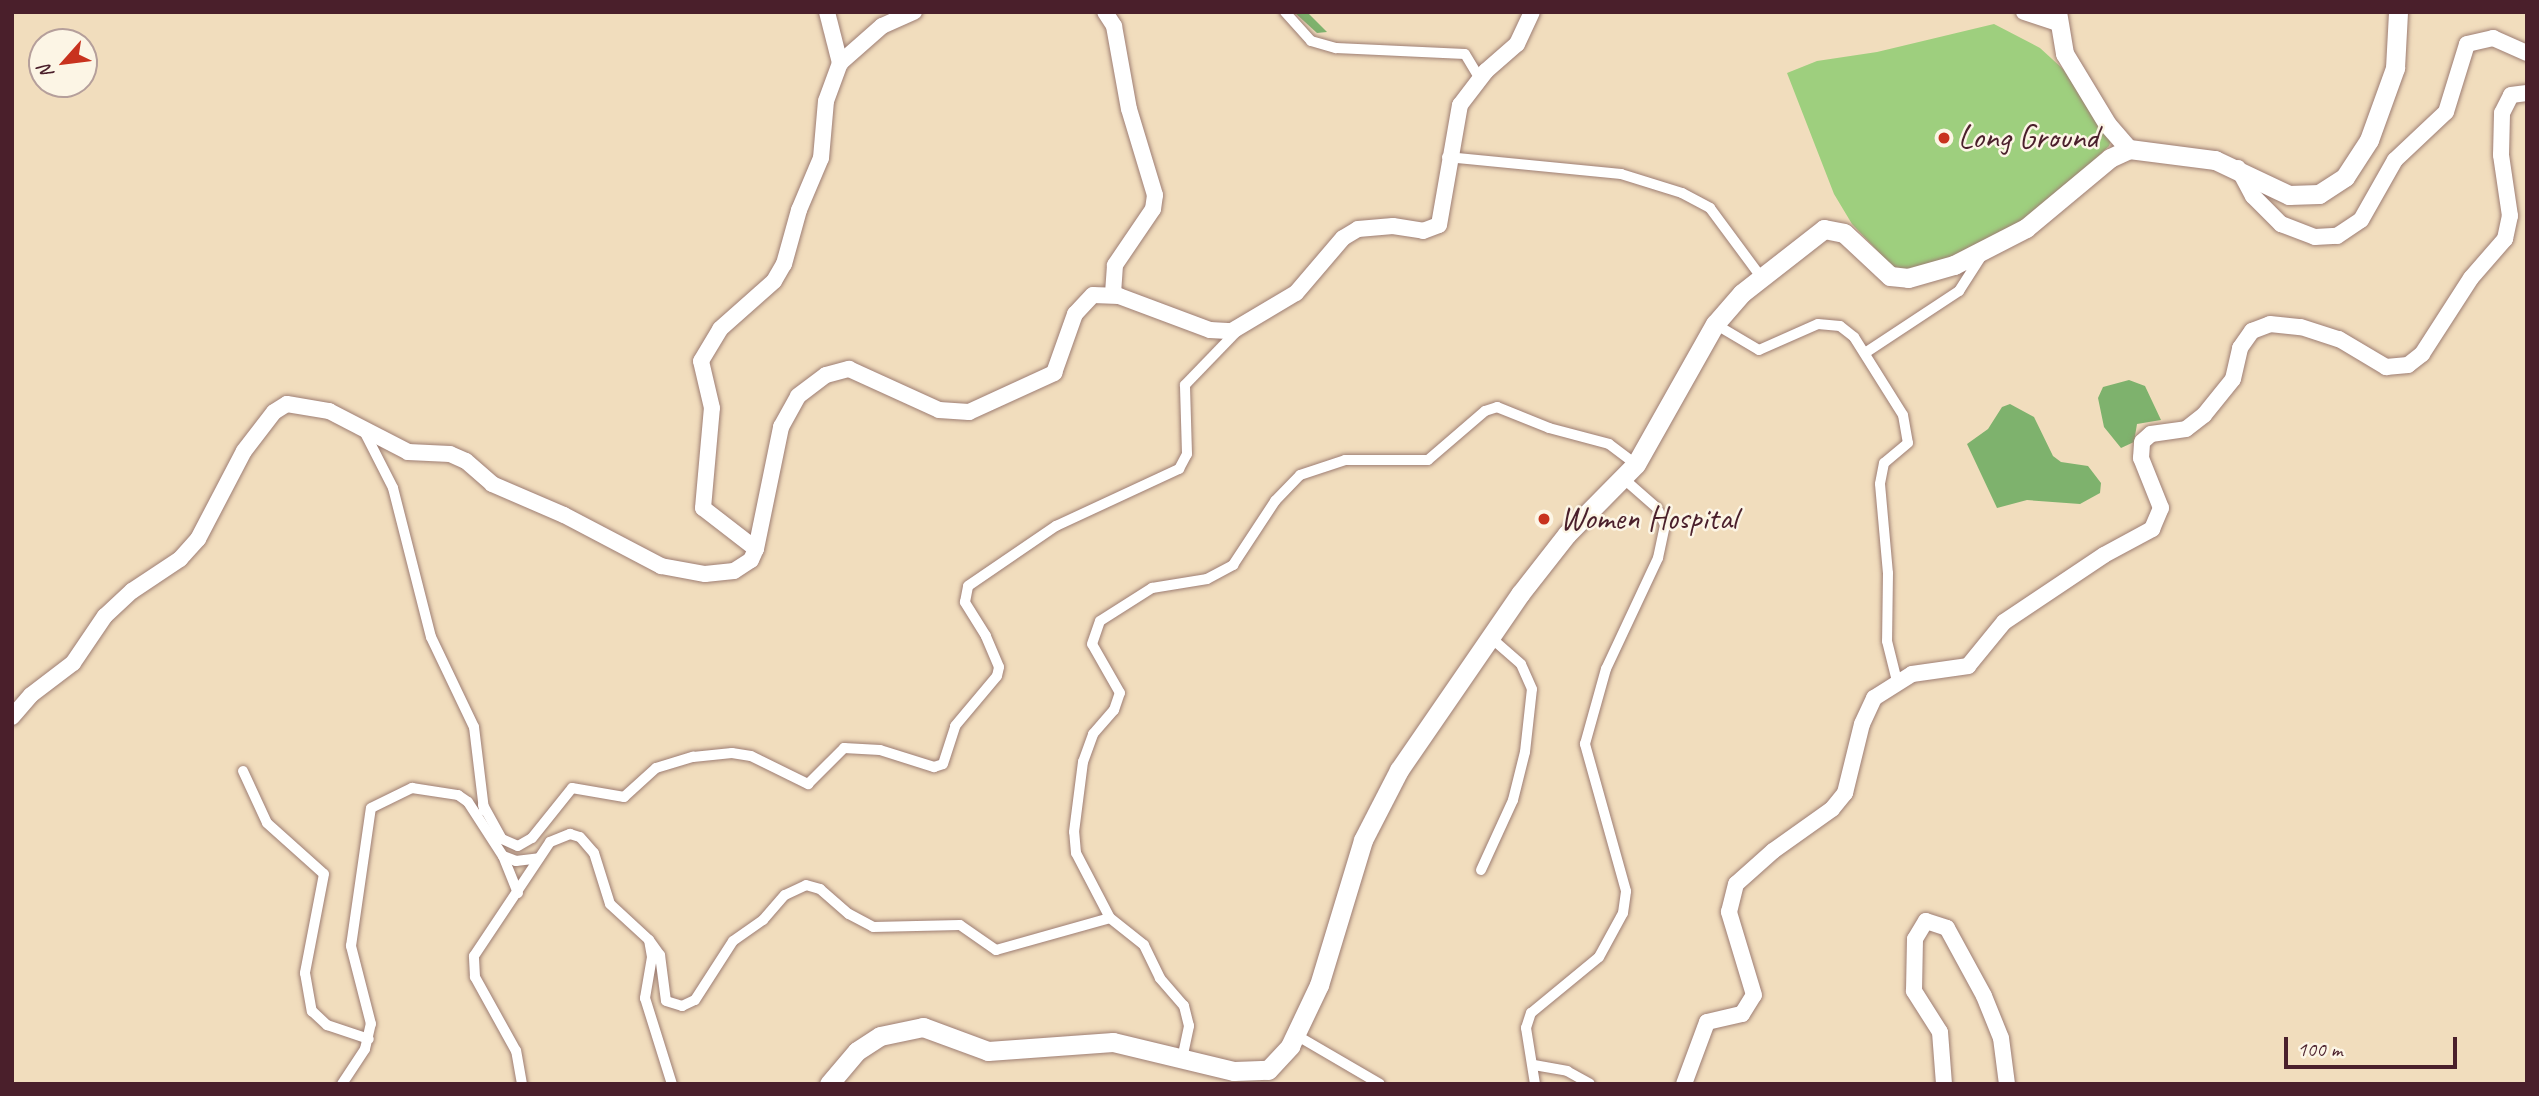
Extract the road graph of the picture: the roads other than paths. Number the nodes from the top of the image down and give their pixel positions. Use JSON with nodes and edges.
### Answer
{"nodes":[{"id":1,"x":827,"y":12,"type":"edge"},
{"id":2,"x":914,"y":12,"type":"edge"},
{"id":3,"x":1105,"y":12,"type":"edge"},
{"id":4,"x":1285,"y":12,"type":"edge"},
{"id":5,"x":1532,"y":12,"type":"edge"},
{"id":6,"x":2024,"y":12,"type":"edge"},
{"id":7,"x":2398,"y":12,"type":"edge"},
{"id":8,"x":2057,"y":18,"type":"edge"},
{"id":9,"x":2527,"y":53,"type":"edge"},
{"id":10,"x":840,"y":63,"type":"junction"},
{"id":11,"x":1480,"y":79,"type":"junction"},
{"id":12,"x":2527,"y":93,"type":"edge"},
{"id":13,"x":2129,"y":149,"type":"junction"},
{"id":14,"x":1447,"y":157,"type":"junction"},
{"id":15,"x":2238,"y":168,"type":"junction"},
{"id":16,"x":1984,"y":252,"type":"junction"},
{"id":17,"x":1761,"y":277,"type":"junction"},
{"id":18,"x":1113,"y":295,"type":"junction"},
{"id":19,"x":1715,"y":324,"type":"junction"},
{"id":20,"x":1240,"y":328,"type":"junction"},
{"id":21,"x":1865,"y":353,"type":"junction"},
{"id":22,"x":360,"y":424,"type":"junction"},
{"id":23,"x":1630,"y":472,"type":"junction"},
{"id":24,"x":756,"y":549,"type":"junction"},
{"id":25,"x":1489,"y":636,"type":"junction"},
{"id":26,"x":1896,"y":681,"type":"junction"},
{"id":27,"x":12,"y":717,"type":"edge"},
{"id":28,"x":243,"y":771,"type":"dead end"},
{"id":29,"x":483,"y":805,"type":"junction"},
{"id":30,"x":489,"y":837,"type":"junction"},
{"id":31,"x":503,"y":856,"type":"junction"},
{"id":32,"x":539,"y":858,"type":"junction"},
{"id":33,"x":1481,"y":870,"type":"dead end"},
{"id":34,"x":518,"y":893,"type":"junction"},
{"id":35,"x":1110,"y":918,"type":"junction"},
{"id":36,"x":649,"y":940,"type":"junction"},
{"id":37,"x":1296,"y":1035,"type":"junction"},
{"id":38,"x":369,"y":1039,"type":"junction"},
{"id":39,"x":1182,"y":1059,"type":"junction"},
{"id":40,"x":1534,"y":1065,"type":"junction"},
{"id":41,"x":342,"y":1084,"type":"edge"},
{"id":42,"x":522,"y":1084,"type":"edge"},
{"id":43,"x":672,"y":1084,"type":"edge"},
{"id":44,"x":830,"y":1084,"type":"edge"},
{"id":45,"x":1380,"y":1084,"type":"edge"},
{"id":46,"x":1535,"y":1084,"type":"edge"},
{"id":47,"x":1590,"y":1084,"type":"edge"},
{"id":48,"x":1684,"y":1084,"type":"edge"},
{"id":49,"x":1944,"y":1084,"type":"edge"},
{"id":50,"x":2007,"y":1084,"type":"edge"}],
"edges":[{"from":1,"to":10,"type":"main road"},
{"from":2,"to":10,"type":"main road"},
{"from":3,"to":18,"type":"main road"},
{"from":4,"to":11,"type":"street"},
{"from":5,"to":11,"type":"main road"},
{"from":6,"to":8,"type":"main road"},
{"from":7,"to":15,"type":"highway"},
{"from":8,"to":13,"type":"main road"},
{"from":9,"to":15,"type":"main road"},
{"from":10,"to":24,"type":"main road"},
{"from":11,"to":14,"type":"main road"},
{"from":12,"to":26,"type":"main road"},
{"from":13,"to":15,"type":"highway"},
{"from":13,"to":16,"type":"highway"},
{"from":14,"to":17,"type":"street"},
{"from":14,"to":20,"type":"main road"},
{"from":16,"to":17,"type":"highway"},
{"from":16,"to":21,"type":"street"},
{"from":17,"to":19,"type":"highway"},
{"from":18,"to":20,"type":"main road"},
{"from":18,"to":24,"type":"main road"},
{"from":19,"to":21,"type":"street"},
{"from":19,"to":23,"type":"highway"},
{"from":20,"to":29,"type":"street"},
{"from":21,"to":26,"type":"street"},
{"from":22,"to":24,"type":"main road"},
{"from":22,"to":27,"type":"main road"},
{"from":22,"to":29,"type":"street"},
{"from":23,"to":25,"type":"highway"},
{"from":23,"to":35,"type":"street"},
{"from":23,"to":40,"type":"street"},
{"from":25,"to":33,"type":"street"},
{"from":25,"to":37,"type":"highway"},
{"from":26,"to":48,"type":"main road"},
{"from":28,"to":38,"type":"street"},
{"from":29,"to":30,"type":"street"},
{"from":30,"to":31,"type":"street"},
{"from":30,"to":38,"type":"street"},
{"from":31,"to":32,"type":"street"},
{"from":31,"to":34,"type":"street"},
{"from":32,"to":34,"type":"street"},
{"from":32,"to":36,"type":"street"},
{"from":34,"to":42,"type":"street"},
{"from":35,"to":36,"type":"street"},
{"from":35,"to":39,"type":"street"},
{"from":36,"to":43,"type":"street"},
{"from":37,"to":39,"type":"highway"},
{"from":37,"to":45,"type":"street"},
{"from":38,"to":41,"type":"street"},
{"from":39,"to":44,"type":"highway"},
{"from":40,"to":46,"type":"street"},
{"from":40,"to":47,"type":"street"},
{"from":49,"to":50,"type":"main road"}]}
